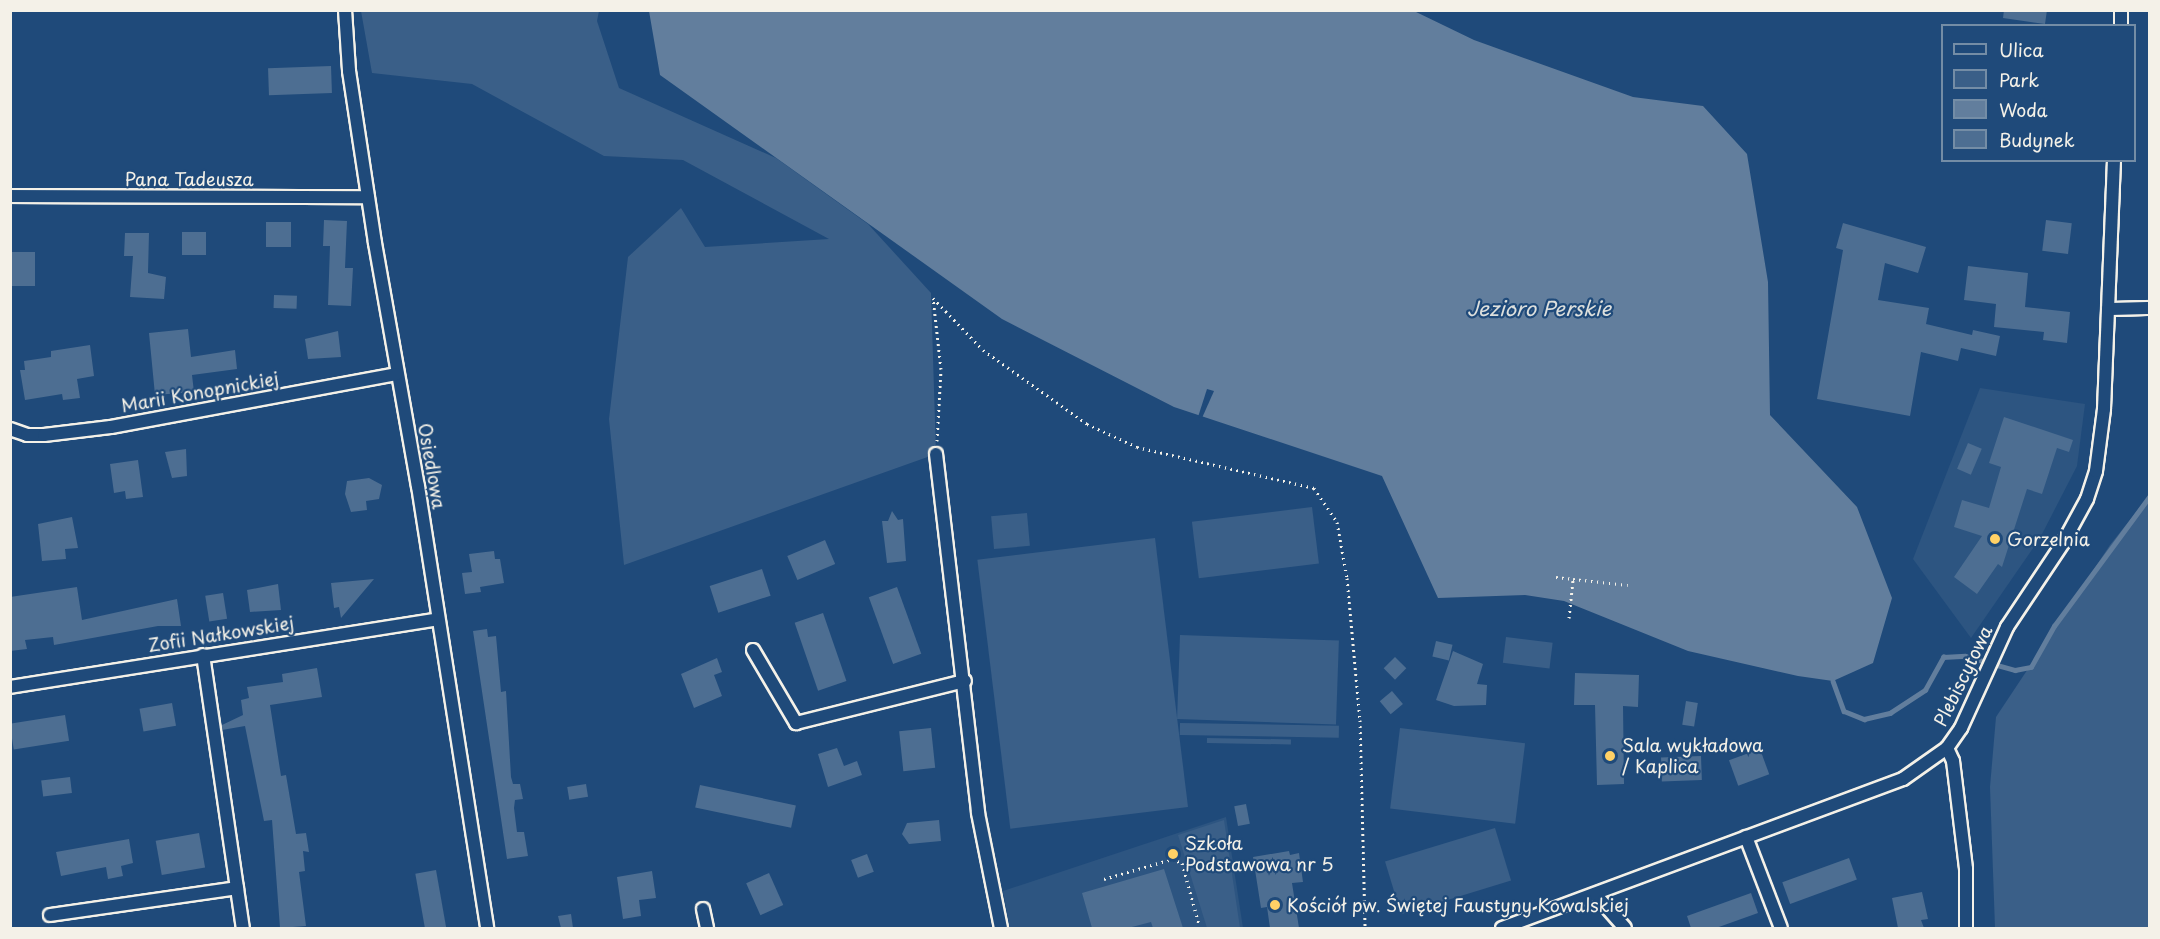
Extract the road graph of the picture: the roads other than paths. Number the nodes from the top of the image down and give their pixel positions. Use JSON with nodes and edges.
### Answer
{"nodes":[{"id":1,"x":345,"y":10,"type":"edge"},
{"id":2,"x":2114,"y":162,"type":"edge"},
{"id":3,"x":10,"y":196,"type":"edge"},
{"id":4,"x":368,"y":197,"type":"junction"},
{"id":5,"x":2150,"y":308,"type":"edge"},
{"id":6,"x":2108,"y":309,"type":"junction"},
{"id":7,"x":396,"y":374,"type":"junction"},
{"id":8,"x":10,"y":429,"type":"edge"},
{"id":9,"x":936,"y":454,"type":"road end"},
{"id":10,"x":438,"y":619,"type":"junction"},
{"id":11,"x":753,"y":650,"type":"dead end"},
{"id":12,"x":203,"y":655,"type":"junction"},
{"id":13,"x":965,"y":681,"type":"junction"},
{"id":14,"x":10,"y":687,"type":"edge"},
{"id":15,"x":1947,"y":748,"type":"junction"},
{"id":16,"x":1746,"y":837,"type":"junction"},
{"id":17,"x":237,"y":888,"type":"junction"},
{"id":18,"x":1595,"y":894,"type":"junction"},
{"id":19,"x":703,"y":909,"type":"dead end"},
{"id":20,"x":50,"y":915,"type":"dead end"},
{"id":21,"x":243,"y":928,"type":"edge"},
{"id":22,"x":487,"y":928,"type":"edge"},
{"id":23,"x":707,"y":928,"type":"edge"},
{"id":24,"x":1001,"y":928,"type":"edge"},
{"id":25,"x":1502,"y":928,"type":"edge"},
{"id":26,"x":1625,"y":928,"type":"edge"},
{"id":27,"x":1781,"y":928,"type":"edge"},
{"id":28,"x":1966,"y":928,"type":"edge"}],
"edges":[{"from":1,"to":4,"type":"street","name":"Osiedlowa"},
{"from":2,"to":6,"type":"street","name":"Plebiscytowa"},
{"from":3,"to":4,"type":"street","name":"Pana Tadeusza"},
{"from":4,"to":7,"type":"street","name":"Osiedlowa"},
{"from":5,"to":6,"type":"street"},
{"from":6,"to":15,"type":"street","name":"Plebiscytowa"},
{"from":7,"to":8,"type":"street","name":"Marii Konopnickiej"},
{"from":7,"to":10,"type":"street","name":"Osiedlowa"},
{"from":9,"to":13,"type":"street"},
{"from":10,"to":12,"type":"street","name":"Zofii Nałkowskiej"},
{"from":10,"to":22,"type":"street","name":"Osiedlowa"},
{"from":11,"to":13,"type":"street"},
{"from":12,"to":14,"type":"street","name":"Zofii Nałkowskiej"},
{"from":12,"to":17,"type":"street"},
{"from":13,"to":24,"type":"street"},
{"from":15,"to":16,"type":"street","name":"Plebiscytowa"},
{"from":15,"to":28,"type":"street"},
{"from":16,"to":18,"type":"street","name":"Plebiscytowa"},
{"from":16,"to":27,"type":"street"},
{"from":17,"to":20,"type":"street"},
{"from":17,"to":21,"type":"street"},
{"from":18,"to":25,"type":"street","name":"Plebiscytowa"},
{"from":18,"to":26,"type":"street"},
{"from":19,"to":23,"type":"street"}]}
